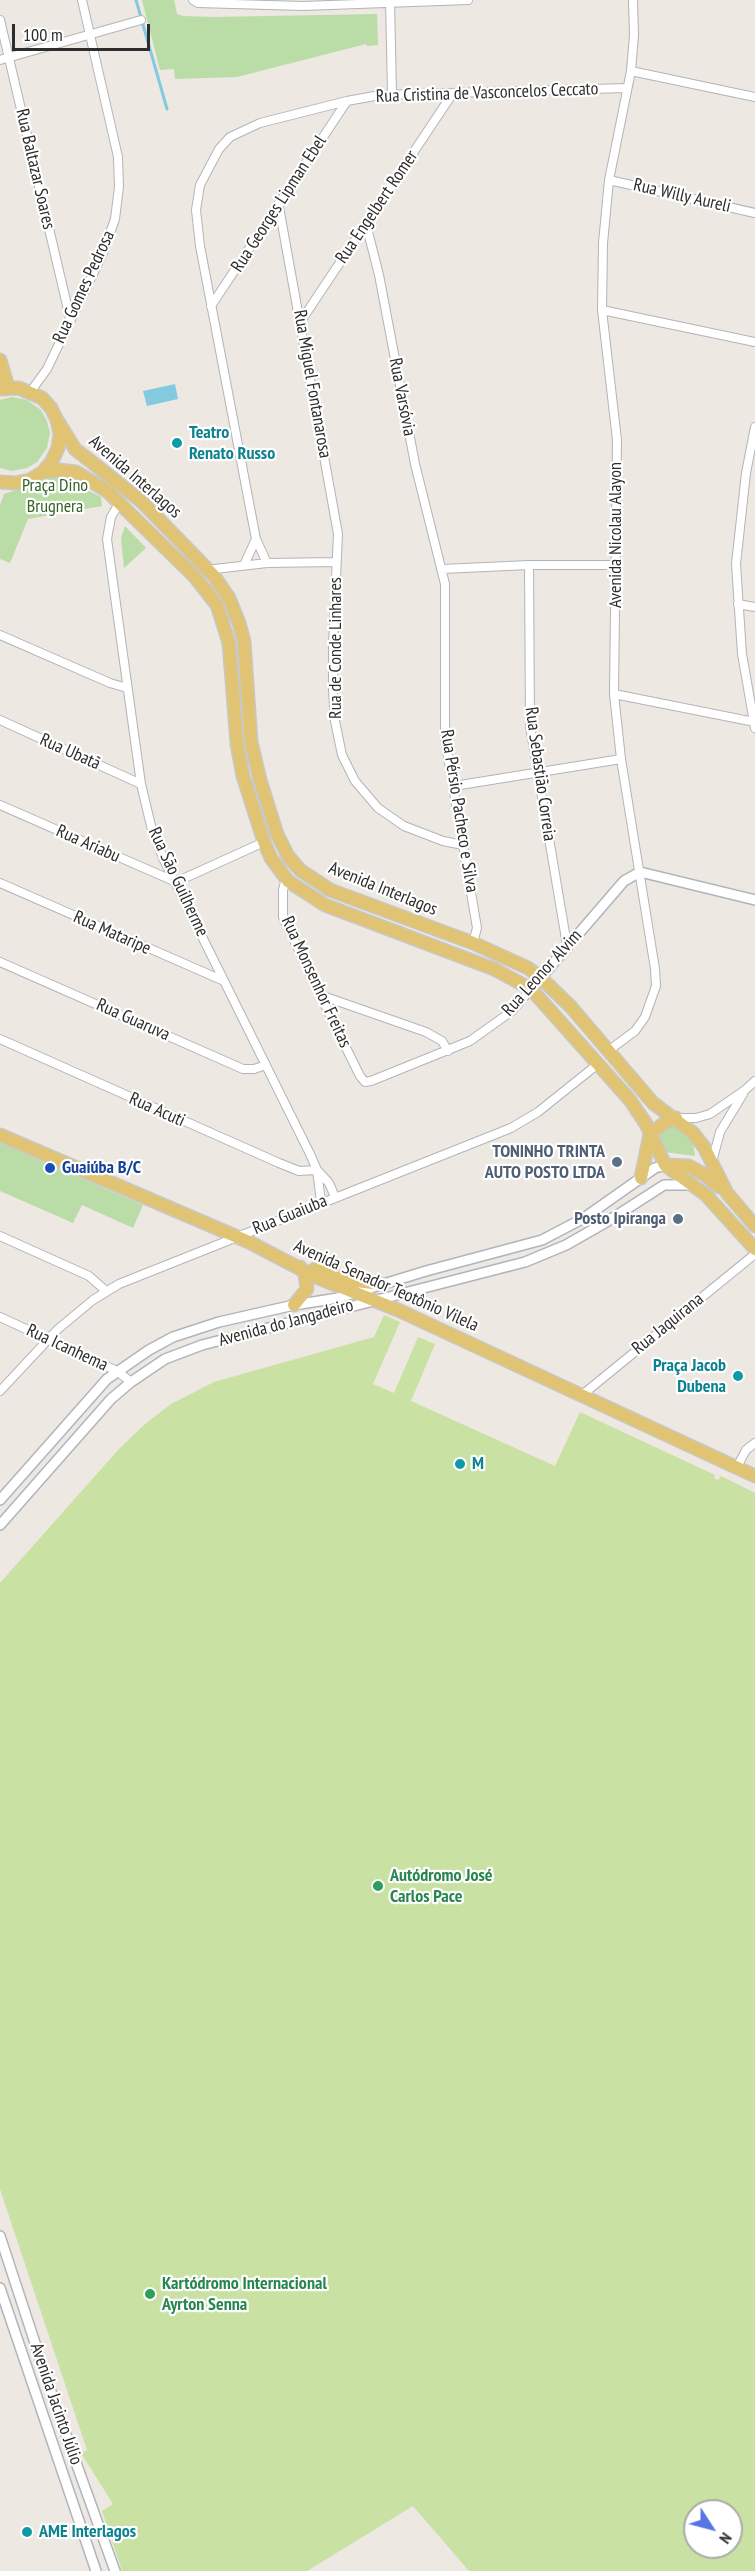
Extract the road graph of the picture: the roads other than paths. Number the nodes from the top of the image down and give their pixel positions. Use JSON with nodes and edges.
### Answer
{"nodes":[{"id":1,"x":82,"y":0,"type":"edge"},
{"id":2,"x":193,"y":0,"type":"edge"},
{"id":3,"x":468,"y":0,"type":"edge"},
{"id":4,"x":633,"y":0,"type":"edge"},
{"id":5,"x":390,"y":1,"type":"edge"},
{"id":6,"x":303,"y":3,"type":"edge"},
{"id":7,"x":0,"y":20,"type":"edge"},
{"id":8,"x":141,"y":20,"type":"dead end"},
{"id":9,"x":90,"y":35,"type":"junction"},
{"id":10,"x":9,"y":57,"type":"junction"},
{"id":11,"x":0,"y":60,"type":"edge"},
{"id":12,"x":631,"y":71,"type":"junction"},
{"id":13,"x":627,"y":87,"type":"junction"},
{"id":14,"x":453,"y":93,"type":"junction"},
{"id":15,"x":392,"y":94,"type":"junction"},
{"id":16,"x":755,"y":97,"type":"edge"},
{"id":17,"x":346,"y":101,"type":"junction"},
{"id":18,"x":609,"y":180,"type":"junction"},
{"id":19,"x":279,"y":207,"type":"junction"},
{"id":20,"x":755,"y":213,"type":"edge"},
{"id":21,"x":366,"y":224,"type":"junction"},
{"id":22,"x":211,"y":306,"type":"junction"},
{"id":23,"x":602,"y":310,"type":"junction"},
{"id":24,"x":70,"y":318,"type":"junction"},
{"id":25,"x":301,"y":321,"type":"junction"},
{"id":26,"x":755,"y":342,"type":"edge"},
{"id":27,"x":0,"y":360,"type":"edge"},
{"id":28,"x":4,"y":388,"type":"edge"},
{"id":29,"x":30,"y":391,"type":"junction"},
{"id":30,"x":57,"y":420,"type":"junction"},
{"id":31,"x":755,"y":427,"type":"edge"},
{"id":32,"x":43,"y":472,"type":"junction"},
{"id":33,"x":746,"y":473,"type":"junction"},
{"id":34,"x":755,"y":475,"type":"edge"},
{"id":35,"x":0,"y":482,"type":"edge"},
{"id":36,"x":120,"y":502,"type":"junction"},
{"id":37,"x":256,"y":538,"type":"junction"},
{"id":38,"x":336,"y":562,"type":"junction"},
{"id":39,"x":267,"y":563,"type":"junction"},
{"id":40,"x":244,"y":565,"type":"junction"},
{"id":41,"x":528,"y":565,"type":"junction"},
{"id":42,"x":616,"y":565,"type":"junction"},
{"id":43,"x":208,"y":569,"type":"junction"},
{"id":44,"x":442,"y":569,"type":"junction"},
{"id":45,"x":195,"y":577,"type":"junction"},
{"id":46,"x":738,"y":604,"type":"junction"},
{"id":47,"x":755,"y":607,"type":"edge"},
{"id":48,"x":0,"y":635,"type":"edge"},
{"id":49,"x":127,"y":687,"type":"junction"},
{"id":50,"x":614,"y":694,"type":"junction"},
{"id":51,"x":0,"y":720,"type":"edge"},
{"id":52,"x":754,"y":724,"type":"edge"},
{"id":53,"x":621,"y":759,"type":"junction"},
{"id":54,"x":537,"y":774,"type":"junction"},
{"id":55,"x":141,"y":784,"type":"junction"},
{"id":56,"x":453,"y":786,"type":"junction"},
{"id":57,"x":0,"y":805,"type":"edge"},
{"id":58,"x":264,"y":842,"type":"junction"},
{"id":59,"x":463,"y":845,"type":"junction"},
{"id":60,"x":640,"y":872,"type":"junction"},
{"id":61,"x":286,"y":878,"type":"junction"},
{"id":62,"x":176,"y":882,"type":"junction"},
{"id":63,"x":0,"y":883,"type":"edge"},
{"id":64,"x":755,"y":900,"type":"edge"},
{"id":65,"x":473,"y":943,"type":"junction"},
{"id":66,"x":567,"y":945,"type":"junction"},
{"id":67,"x":0,"y":962,"type":"edge"},
{"id":68,"x":540,"y":976,"type":"junction"},
{"id":69,"x":224,"y":981,"type":"junction"},
{"id":70,"x":531,"y":989,"type":"junction"},
{"id":71,"x":320,"y":995,"type":"junction"},
{"id":72,"x":0,"y":1040,"type":"edge"},
{"id":73,"x":448,"y":1051,"type":"junction"},
{"id":74,"x":608,"y":1051,"type":"junction"},
{"id":75,"x":598,"y":1064,"type":"junction"},
{"id":76,"x":266,"y":1065,"type":"junction"},
{"id":77,"x":755,"y":1081,"type":"edge"},
{"id":78,"x":365,"y":1082,"type":"joint"},
{"id":79,"x":745,"y":1090,"type":"junction"},
{"id":80,"x":676,"y":1118,"type":"junction"},
{"id":81,"x":650,"y":1134,"type":"junction"},
{"id":82,"x":0,"y":1135,"type":"edge"},
{"id":83,"x":712,"y":1163,"type":"junction"},
{"id":84,"x":665,"y":1165,"type":"junction"},
{"id":85,"x":317,"y":1170,"type":"junction"},
{"id":86,"x":641,"y":1178,"type":"junction"},
{"id":87,"x":690,"y":1185,"type":"junction"},
{"id":88,"x":727,"y":1193,"type":"junction"},
{"id":89,"x":335,"y":1197,"type":"junction"},
{"id":90,"x":321,"y":1202,"type":"junction"},
{"id":91,"x":600,"y":1208,"type":"junction"},
{"id":92,"x":608,"y":1221,"type":"junction"},
{"id":93,"x":755,"y":1226,"type":"edge"},
{"id":94,"x":0,"y":1236,"type":"edge"},
{"id":95,"x":238,"y":1237,"type":"junction"},
{"id":96,"x":755,"y":1252,"type":"edge"},
{"id":97,"x":299,"y":1266,"type":"junction"},
{"id":98,"x":381,"y":1284,"type":"junction"},
{"id":99,"x":106,"y":1291,"type":"junction"},
{"id":100,"x":355,"y":1293,"type":"junction"},
{"id":101,"x":376,"y":1300,"type":"junction"},
{"id":102,"x":294,"y":1305,"type":"junction"},
{"id":103,"x":0,"y":1317,"type":"edge"},
{"id":104,"x":47,"y":1339,"type":"junction"},
{"id":105,"x":117,"y":1371,"type":"junction"},
{"id":106,"x":131,"y":1382,"type":"junction"},
{"id":107,"x":0,"y":1391,"type":"edge"},
{"id":108,"x":582,"y":1395,"type":"junction"},
{"id":109,"x":755,"y":1443,"type":"edge"},
{"id":110,"x":737,"y":1467,"type":"junction"},
{"id":111,"x":755,"y":1476,"type":"edge"},
{"id":112,"x":0,"y":1500,"type":"edge"},
{"id":113,"x":0,"y":1525,"type":"edge"},
{"id":114,"x":0,"y":2236,"type":"edge"},
{"id":115,"x":0,"y":2288,"type":"edge"},
{"id":116,"x":101,"y":2532,"type":"junction"},
{"id":117,"x":84,"y":2538,"type":"junction"},
{"id":118,"x":96,"y":2571,"type":"edge"},
{"id":119,"x":115,"y":2571,"type":"edge"}],
"edges":[{"from":1,"to":9,"type":"street","name":"Rua Gomes Pedrosa"},
{"from":2,"to":6,"type":"street"},
{"from":3,"to":5,"type":"street"},
{"from":4,"to":12,"type":"street","name":"Avenida Nicolau Alayon"},
{"from":5,"to":6,"type":"street"},
{"from":5,"to":15,"type":"street"},
{"from":7,"to":10,"type":"street","name":"Rua Baltazar Soares"},
{"from":8,"to":9,"type":"street"},
{"from":9,"to":10,"type":"street"},
{"from":9,"to":24,"type":"street","name":"Rua Gomes Pedrosa"},
{"from":10,"to":11,"type":"street"},
{"from":10,"to":24,"type":"street","name":"Rua Baltazar Soares"},
{"from":12,"to":13,"type":"street","name":"Avenida Nicolau Alayon"},
{"from":12,"to":16,"type":"street"},
{"from":13,"to":14,"type":"street","name":"Rua Cristina de Vasconcelos Ceccato"},
{"from":13,"to":18,"type":"street","name":"Avenida Nicolau Alayon"},
{"from":14,"to":15,"type":"street","name":"Rua Cristina de Vasconcelos Ceccato"},
{"from":14,"to":21,"type":"street","name":"Rua Engelbert Romer"},
{"from":15,"to":17,"type":"street","name":"Rua Cristina de Vasconcelos Ceccato"},
{"from":17,"to":19,"type":"street","name":"Rua Georges Lipman Ebel"},
{"from":17,"to":22,"type":"street","name":"Rua Cristina de Vasconcelos Ceccato"},
{"from":18,"to":20,"type":"street","name":"Rua Willy Aureli"},
{"from":18,"to":23,"type":"street","name":"Avenida Nicolau Alayon"},
{"from":19,"to":22,"type":"street","name":"Rua Georges Lipman Ebel"},
{"from":19,"to":25,"type":"street","name":"Rua Miguel Fontanarosa"},
{"from":21,"to":25,"type":"street","name":"Rua Engelbert Romer"},
{"from":21,"to":44,"type":"street","name":"Rua Varsóvia"},
{"from":22,"to":37,"type":"street","name":"Rua Cristina de Vasconcelos Ceccato"},
{"from":23,"to":26,"type":"street"},
{"from":23,"to":42,"type":"street","name":"Avenida Nicolau Alayon"},
{"from":24,"to":29,"type":"street","name":"Rua Gomes Pedrosa"},
{"from":25,"to":38,"type":"street","name":"Rua Miguel Fontanarosa"},
{"from":27,"to":28,"type":"main road"},
{"from":28,"to":29,"type":"main road"},
{"from":29,"to":30,"type":"main road","name":"Avenida Interlagos"},
{"from":30,"to":32,"type":"main road"},
{"from":30,"to":43,"type":"main road","name":"Avenida Interlagos"},
{"from":31,"to":33,"type":"street"},
{"from":32,"to":35,"type":"main road"},
{"from":32,"to":36,"type":"main road","name":"Avenida Interlagos"},
{"from":33,"to":34,"type":"street"},
{"from":33,"to":46,"type":"street"},
{"from":36,"to":45,"type":"main road","name":"Avenida Interlagos"},
{"from":36,"to":49,"type":"street","name":"Rua São Guilherme"},
{"from":37,"to":39,"type":"street","name":"Rua Cristina de Vasconcelos Ceccato"},
{"from":37,"to":40,"type":"street"},
{"from":38,"to":39,"type":"street"},
{"from":38,"to":59,"type":"street","name":"Rua de Conde Linhares"},
{"from":39,"to":40,"type":"street"},
{"from":40,"to":43,"type":"street"},
{"from":41,"to":42,"type":"street"},
{"from":41,"to":44,"type":"street"},
{"from":41,"to":54,"type":"street","name":"Rua Sebastião Correia"},
{"from":42,"to":50,"type":"street","name":"Avenida Nicolau Alayon"},
{"from":43,"to":45,"type":"street"},
{"from":43,"to":65,"type":"main road","name":"Avenida Interlagos"},
{"from":44,"to":56,"type":"street","name":"Rua Pérsio Pacheco e Silva"},
{"from":45,"to":58,"type":"main road","name":"Avenida Interlagos"},
{"from":46,"to":47,"type":"street"},
{"from":46,"to":52,"type":"street"},
{"from":48,"to":49,"type":"street"},
{"from":49,"to":55,"type":"street","name":"Rua São Guilherme"},
{"from":50,"to":52,"type":"street"},
{"from":50,"to":53,"type":"street","name":"Avenida Nicolau Alayon"},
{"from":51,"to":55,"type":"street","name":"Rua Ubatã"},
{"from":53,"to":54,"type":"street"},
{"from":53,"to":60,"type":"street","name":"Avenida Nicolau Alayon"},
{"from":54,"to":56,"type":"street"},
{"from":54,"to":66,"type":"street","name":"Rua Sebastião Correia"},
{"from":55,"to":62,"type":"street","name":"Rua São Guilherme"},
{"from":56,"to":59,"type":"street","name":"Rua Pérsio Pacheco e Silva"},
{"from":57,"to":62,"type":"street","name":"Rua Ariabu"},
{"from":58,"to":61,"type":"main road","name":"Avenida Interlagos"},
{"from":58,"to":62,"type":"street"},
{"from":59,"to":65,"type":"street","name":"Rua Pérsio Pacheco e Silva"},
{"from":60,"to":64,"type":"street"},
{"from":60,"to":66,"type":"street","name":"Rua Leonor Alvim"},
{"from":60,"to":74,"type":"street","name":"Avenida Nicolau Alayon"},
{"from":61,"to":70,"type":"main road","name":"Avenida Interlagos"},
{"from":61,"to":71,"type":"street","name":"Rua Monsenhor Freitas"},
{"from":62,"to":69,"type":"street","name":"Rua São Guilherme"},
{"from":63,"to":69,"type":"street","name":"Rua Mataripe"},
{"from":65,"to":68,"type":"main road","name":"Avenida Interlagos"},
{"from":66,"to":68,"type":"street","name":"Rua Leonor Alvim"},
{"from":67,"to":76,"type":"street","name":"Rua Guaruva"},
{"from":68,"to":70,"type":"street","name":"Rua Leonor Alvim"},
{"from":68,"to":74,"type":"main road","name":"Avenida Interlagos"},
{"from":69,"to":76,"type":"street","name":"Rua São Guilherme"},
{"from":70,"to":73,"type":"street","name":"Rua Leonor Alvim"},
{"from":70,"to":75,"type":"main road","name":"Avenida Interlagos"},
{"from":71,"to":73,"type":"street"},
{"from":71,"to":78,"type":"street","name":"Rua Monsenhor Freitas"},
{"from":72,"to":85,"type":"street","name":"Rua Acuti"},
{"from":73,"to":78,"type":"street","name":"Rua Leonor Alvim"},
{"from":74,"to":80,"type":"main road","name":"Avenida Interlagos"},
{"from":75,"to":81,"type":"main road","name":"Avenida Interlagos"},
{"from":75,"to":89,"type":"street","name":"Rua Guaiuba"},
{"from":76,"to":85,"type":"street","name":"Rua São Guilherme"},
{"from":77,"to":79,"type":"street"},
{"from":79,"to":80,"type":"street"},
{"from":79,"to":83,"type":"street"},
{"from":80,"to":81,"type":"main road"},
{"from":80,"to":83,"type":"main road","name":"Avenida Interlagos"},
{"from":81,"to":84,"type":"main road","name":"Avenida Interlagos"},
{"from":81,"to":86,"type":"main road"},
{"from":82,"to":95,"type":"main road","name":"Avenida Senador Teotônio Vilela"},
{"from":83,"to":88,"type":"main road","name":"Avenida Interlagos"},
{"from":84,"to":86,"type":"street","name":"Avenida do Jangadeiro"},
{"from":84,"to":87,"type":"main road","name":"Avenida Interlagos"},
{"from":84,"to":88,"type":"main road"},
{"from":85,"to":89,"type":"street","name":"Rua São Guilherme"},
{"from":85,"to":90,"type":"street","name":"Rua São Guilherme"},
{"from":86,"to":91,"type":"street","name":"Avenida do Jangadeiro"},
{"from":87,"to":92,"type":"street","name":"Avenida do Jangadeiro"},
{"from":87,"to":96,"type":"main road","name":"Avenida Interlagos"},
{"from":88,"to":93,"type":"main road","name":"Avenida Interlagos"},
{"from":89,"to":90,"type":"street","name":"Rua Guaiuba"},
{"from":90,"to":95,"type":"street","name":"Rua Guaiuba"},
{"from":91,"to":92,"type":"street"},
{"from":91,"to":98,"type":"street","name":"Avenida do Jangadeiro"},
{"from":92,"to":101,"type":"street","name":"Avenida do Jangadeiro"},
{"from":94,"to":99,"type":"street"},
{"from":95,"to":97,"type":"main road","name":"Avenida Senador Teotônio Vilela"},
{"from":95,"to":99,"type":"street","name":"Rua Guaiuba"},
{"from":96,"to":108,"type":"street","name":"Rua Jaquirana"},
{"from":97,"to":98,"type":"main road"},
{"from":97,"to":100,"type":"main road","name":"Avenida Senador Teotônio Vilela"},
{"from":97,"to":102,"type":"main road"},
{"from":98,"to":100,"type":"street","name":"Avenida do Jangadeiro"},
{"from":99,"to":104,"type":"street","name":"Rua Guaiuba"},
{"from":100,"to":101,"type":"main road","name":"Avenida Senador Teotônio Vilela"},
{"from":100,"to":102,"type":"street","name":"Avenida do Jangadeiro"},
{"from":101,"to":106,"type":"street","name":"Avenida do Jangadeiro"},
{"from":101,"to":108,"type":"main road","name":"Avenida Senador Teotônio Vilela"},
{"from":102,"to":105,"type":"street","name":"Avenida do Jangadeiro"},
{"from":103,"to":104,"type":"street","name":"Rua Icanhema"},
{"from":104,"to":105,"type":"street","name":"Rua Icanhema"},
{"from":104,"to":107,"type":"street","name":"Rua Guaiuba"},
{"from":105,"to":106,"type":"street","name":"Rua Icanhema"},
{"from":105,"to":112,"type":"street","name":"Avenida do Jangadeiro"},
{"from":106,"to":113,"type":"street","name":"Avenida do Jangadeiro"},
{"from":108,"to":110,"type":"main road","name":"Avenida Senador Teotônio Vilela"},
{"from":109,"to":110,"type":"street"},
{"from":110,"to":111,"type":"main road","name":"Avenida Senador Teotônio Vilela"},
{"from":114,"to":116,"type":"street","name":"Avenida Jacinto Júlio"},
{"from":115,"to":117,"type":"street","name":"Avenida Jacinto Júlio"},
{"from":116,"to":117,"type":"street"},
{"from":116,"to":119,"type":"street","name":"Avenida Jacinto Júlio"},
{"from":117,"to":118,"type":"street","name":"Avenida Jacinto Júlio"}]}
